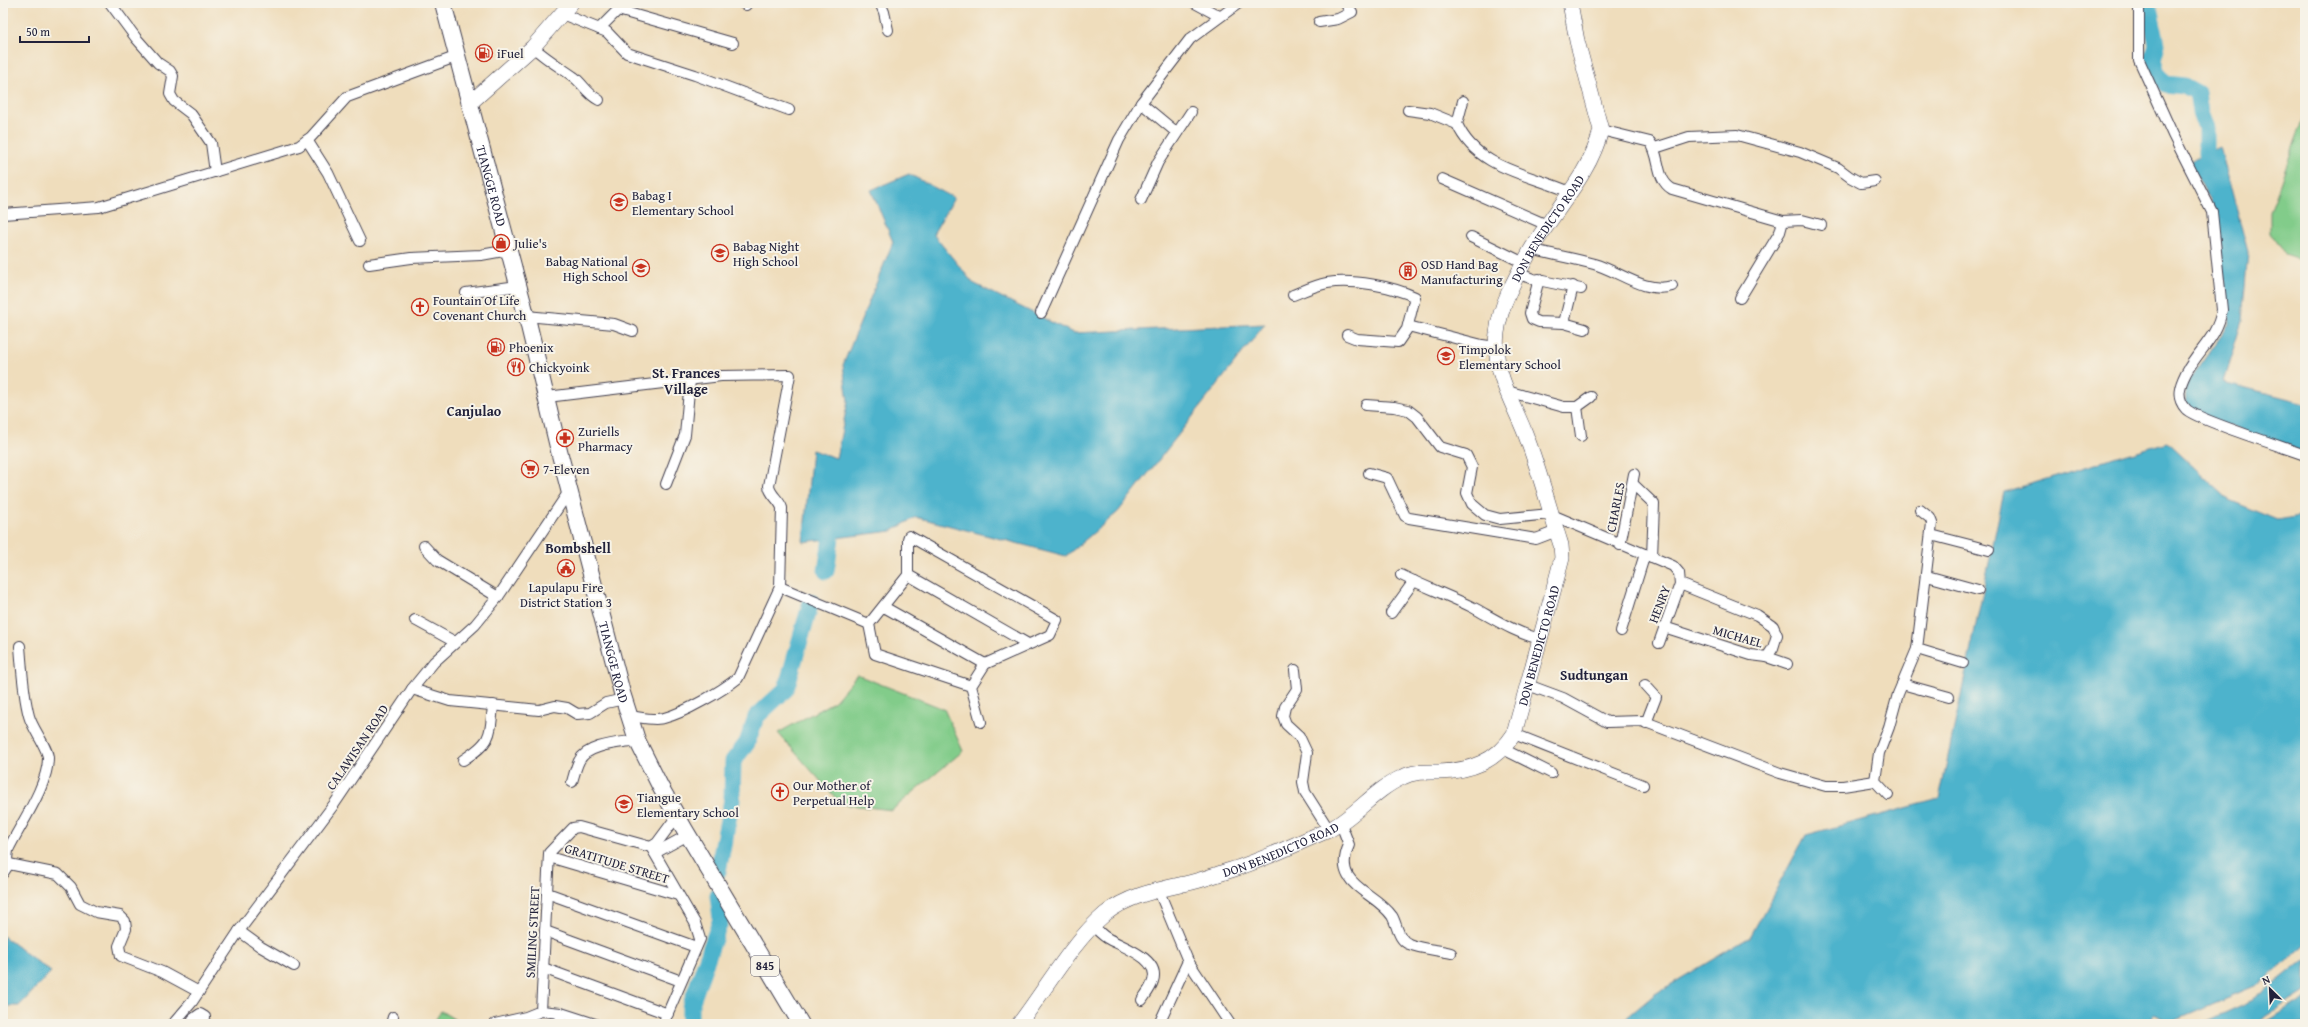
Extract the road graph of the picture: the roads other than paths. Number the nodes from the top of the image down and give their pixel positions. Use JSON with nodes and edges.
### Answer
{"nodes":[{"id":1,"x":110,"y":3,"type":"edge"},
{"id":2,"x":443,"y":3,"type":"edge"},
{"id":3,"x":880,"y":3,"type":"edge"},
{"id":4,"x":1195,"y":3,"type":"edge"},
{"id":5,"x":1239,"y":3,"type":"edge"},
{"id":6,"x":1345,"y":3,"type":"edge"},
{"id":7,"x":1570,"y":3,"type":"edge"},
{"id":8,"x":2139,"y":3,"type":"edge"},
{"id":9,"x":566,"y":8,"type":"edge"},
{"id":10,"x":1219,"y":16,"type":"junction"},
{"id":11,"x":1319,"y":22,"type":"dead end"},
{"id":12,"x":600,"y":29,"type":"junction"},
{"id":13,"x":888,"y":30,"type":"dead end"},
{"id":14,"x":733,"y":43,"type":"dead end"},
{"id":15,"x":534,"y":47,"type":"junction"},
{"id":16,"x":458,"y":56,"type":"junction"},
{"id":17,"x":599,"y":100,"type":"dead end"},
{"id":18,"x":1463,"y":101,"type":"dead end"},
{"id":19,"x":1141,"y":103,"type":"junction"},
{"id":20,"x":469,"y":104,"type":"junction"},
{"id":21,"x":789,"y":110,"type":"dead end"},
{"id":22,"x":1408,"y":110,"type":"dead end"},
{"id":23,"x":1191,"y":112,"type":"dead end"},
{"id":24,"x":1457,"y":124,"type":"junction"},
{"id":25,"x":1601,"y":130,"type":"junction"},
{"id":26,"x":1176,"y":132,"type":"junction"},
{"id":27,"x":307,"y":140,"type":"junction"},
{"id":28,"x":1655,"y":148,"type":"junction"},
{"id":29,"x":215,"y":172,"type":"junction"},
{"id":30,"x":1442,"y":179,"type":"dead end"},
{"id":31,"x":1875,"y":181,"type":"dead end"},
{"id":32,"x":1570,"y":192,"type":"junction"},
{"id":33,"x":1141,"y":200,"type":"dead end"},
{"id":34,"x":3,"y":214,"type":"edge"},
{"id":35,"x":1783,"y":221,"type":"junction"},
{"id":36,"x":1547,"y":225,"type":"junction"},
{"id":37,"x":1821,"y":225,"type":"dead end"},
{"id":38,"x":1471,"y":237,"type":"dead end"},
{"id":39,"x":360,"y":241,"type":"dead end"},
{"id":40,"x":1532,"y":249,"type":"junction"},
{"id":41,"x":509,"y":250,"type":"junction"},
{"id":42,"x":369,"y":264,"type":"dead end"},
{"id":43,"x":1522,"y":268,"type":"junction"},
{"id":44,"x":1538,"y":279,"type":"junction"},
{"id":45,"x":518,"y":286,"type":"junction"},
{"id":46,"x":1672,"y":286,"type":"dead end"},
{"id":47,"x":466,"y":293,"type":"dead end"},
{"id":48,"x":1292,"y":295,"type":"dead end"},
{"id":49,"x":1740,"y":298,"type":"dead end"},
{"id":50,"x":1041,"y":313,"type":"dead end"},
{"id":51,"x":526,"y":316,"type":"junction"},
{"id":52,"x":1564,"y":323,"type":"junction"},
{"id":53,"x":1408,"y":326,"type":"junction"},
{"id":54,"x":1585,"y":329,"type":"dead end"},
{"id":55,"x":633,"y":331,"type":"dead end"},
{"id":56,"x":1347,"y":335,"type":"dead end"},
{"id":57,"x":1496,"y":347,"type":"junction"},
{"id":58,"x":690,"y":380,"type":"junction"},
{"id":59,"x":1507,"y":391,"type":"junction"},
{"id":60,"x":547,"y":397,"type":"junction"},
{"id":61,"x":1591,"y":397,"type":"dead end"},
{"id":62,"x":1366,"y":405,"type":"dead end"},
{"id":63,"x":1577,"y":407,"type":"junction"},
{"id":64,"x":1581,"y":436,"type":"dead end"},
{"id":65,"x":2305,"y":455,"type":"edge"},
{"id":66,"x":1370,"y":473,"type":"dead end"},
{"id":67,"x":666,"y":484,"type":"dead end"},
{"id":68,"x":570,"y":490,"type":"junction"},
{"id":69,"x":1920,"y":510,"type":"dead end"},
{"id":70,"x":1550,"y":514,"type":"junction"},
{"id":71,"x":1557,"y":531,"type":"junction"},
{"id":72,"x":1931,"y":535,"type":"junction"},
{"id":73,"x":1620,"y":545,"type":"junction"},
{"id":74,"x":424,"y":546,"type":"dead end"},
{"id":75,"x":1989,"y":550,"type":"dead end"},
{"id":76,"x":1648,"y":556,"type":"junction"},
{"id":77,"x":908,"y":575,"type":"junction"},
{"id":78,"x":1401,"y":575,"type":"dead end"},
{"id":79,"x":1927,"y":576,"type":"junction"},
{"id":80,"x":1414,"y":581,"type":"junction"},
{"id":81,"x":1680,"y":584,"type":"junction"},
{"id":82,"x":780,"y":587,"type":"junction"},
{"id":83,"x":1978,"y":590,"type":"dead end"},
{"id":84,"x":498,"y":597,"type":"junction"},
{"id":85,"x":884,"y":607,"type":"junction"},
{"id":86,"x":1391,"y":613,"type":"dead end"},
{"id":87,"x":415,"y":620,"type":"dead end"},
{"id":88,"x":869,"y":624,"type":"junction"},
{"id":89,"x":1664,"y":627,"type":"junction"},
{"id":90,"x":1621,"y":631,"type":"dead end"},
{"id":91,"x":1540,"y":639,"type":"junction"},
{"id":92,"x":455,"y":642,"type":"junction"},
{"id":93,"x":1659,"y":643,"type":"dead end"},
{"id":94,"x":1028,"y":644,"type":"junction"},
{"id":95,"x":20,"y":646,"type":"dead end"},
{"id":96,"x":1916,"y":649,"type":"junction"},
{"id":97,"x":1767,"y":657,"type":"junction"},
{"id":98,"x":985,"y":664,"type":"junction"},
{"id":99,"x":1788,"y":664,"type":"dead end"},
{"id":100,"x":1963,"y":664,"type":"dead end"},
{"id":101,"x":1295,"y":670,"type":"dead end"},
{"id":102,"x":1902,"y":684,"type":"junction"},
{"id":103,"x":1528,"y":685,"type":"junction"},
{"id":104,"x":1645,"y":685,"type":"dead end"},
{"id":105,"x":971,"y":686,"type":"junction"},
{"id":106,"x":412,"y":689,"type":"junction"},
{"id":107,"x":1949,"y":697,"type":"dead end"},
{"id":108,"x":624,"y":699,"type":"junction"},
{"id":109,"x":494,"y":705,"type":"junction"},
{"id":110,"x":629,"y":716,"type":"junction"},
{"id":111,"x":981,"y":722,"type":"dead end"},
{"id":112,"x":1646,"y":723,"type":"junction"},
{"id":113,"x":1514,"y":734,"type":"junction"},
{"id":114,"x":637,"y":740,"type":"junction"},
{"id":115,"x":1503,"y":749,"type":"junction"},
{"id":116,"x":463,"y":760,"type":"dead end"},
{"id":117,"x":1551,"y":773,"type":"dead end"},
{"id":118,"x":1875,"y":781,"type":"junction"},
{"id":119,"x":572,"y":782,"type":"dead end"},
{"id":120,"x":1643,"y":785,"type":"dead end"},
{"id":121,"x":1888,"y":795,"type":"dead end"},
{"id":122,"x":677,"y":816,"type":"junction"},
{"id":123,"x":1335,"y":827,"type":"junction"},
{"id":124,"x":688,"y":835,"type":"junction"},
{"id":125,"x":653,"y":850,"type":"junction"},
{"id":126,"x":549,"y":855,"type":"junction"},
{"id":127,"x":6,"y":868,"type":"edge"},
{"id":128,"x":1158,"y":889,"type":"junction"},
{"id":129,"x":547,"y":893,"type":"junction"},
{"id":130,"x":678,"y":895,"type":"junction"},
{"id":131,"x":1093,"y":925,"type":"junction"},
{"id":132,"x":239,"y":931,"type":"junction"},
{"id":133,"x":545,"y":931,"type":"junction"},
{"id":134,"x":698,"y":943,"type":"junction"},
{"id":135,"x":1451,"y":953,"type":"dead end"},
{"id":136,"x":1188,"y":961,"type":"junction"},
{"id":137,"x":294,"y":966,"type":"dead end"},
{"id":138,"x":543,"y":968,"type":"junction"},
{"id":139,"x":681,"y":981,"type":"junction"},
{"id":140,"x":199,"y":992,"type":"junction"},
{"id":141,"x":1142,"y":1000,"type":"dead end"},
{"id":142,"x":186,"y":1010,"type":"junction"},
{"id":143,"x":541,"y":1011,"type":"junction"},
{"id":144,"x":561,"y":1013,"type":"junction"},
{"id":145,"x":668,"y":1014,"type":"junction"},
{"id":146,"x":202,"y":1021,"type":"edge"},
{"id":147,"x":525,"y":1021,"type":"edge"},
{"id":148,"x":173,"y":1024,"type":"edge"},
{"id":149,"x":495,"y":1024,"type":"edge"},
{"id":150,"x":560,"y":1024,"type":"edge"},
{"id":151,"x":595,"y":1024,"type":"edge"},
{"id":152,"x":663,"y":1024,"type":"edge"},
{"id":153,"x":801,"y":1024,"type":"edge"},
{"id":154,"x":1020,"y":1024,"type":"edge"},
{"id":155,"x":1159,"y":1024,"type":"edge"},
{"id":156,"x":1230,"y":1024,"type":"edge"}],
"edges":[{"from":1,"to":29,"type":"street"},
{"from":2,"to":16,"type":"main road","name":"TIANGGE ROAD","number":"845"},
{"from":3,"to":13,"type":"street"},
{"from":4,"to":10,"type":"street"},
{"from":5,"to":10,"type":"street"},
{"from":6,"to":11,"type":"street"},
{"from":7,"to":25,"type":"street"},
{"from":8,"to":65,"type":"street"},
{"from":9,"to":12,"type":"street"},
{"from":9,"to":15,"type":"street"},
{"from":10,"to":19,"type":"street"},
{"from":12,"to":14,"type":"street"},
{"from":12,"to":21,"type":"street"},
{"from":15,"to":17,"type":"street"},
{"from":15,"to":20,"type":"street"},
{"from":16,"to":20,"type":"main road","name":"TIANGGE ROAD","number":"845"},
{"from":16,"to":27,"type":"street"},
{"from":18,"to":24,"type":"street"},
{"from":19,"to":26,"type":"street"},
{"from":19,"to":50,"type":"street"},
{"from":20,"to":41,"type":"main road","name":"TIANGGE ROAD","number":"845"},
{"from":22,"to":24,"type":"street"},
{"from":23,"to":26,"type":"street"},
{"from":24,"to":32,"type":"street"},
{"from":25,"to":28,"type":"street"},
{"from":25,"to":32,"type":"street","name":"DON BENEDICTO ROAD"},
{"from":26,"to":33,"type":"street"},
{"from":27,"to":29,"type":"street"},
{"from":27,"to":39,"type":"street"},
{"from":28,"to":31,"type":"street"},
{"from":28,"to":35,"type":"street"},
{"from":29,"to":34,"type":"street"},
{"from":30,"to":36,"type":"street"},
{"from":32,"to":36,"type":"street","name":"DON BENEDICTO ROAD"},
{"from":35,"to":37,"type":"street"},
{"from":35,"to":49,"type":"street"},
{"from":36,"to":40,"type":"street","name":"DON BENEDICTO ROAD"},
{"from":38,"to":43,"type":"street"},
{"from":40,"to":43,"type":"street","name":"DON BENEDICTO ROAD"},
{"from":40,"to":46,"type":"street"},
{"from":41,"to":42,"type":"street"},
{"from":41,"to":45,"type":"main road","name":"TIANGGE ROAD","number":"845"},
{"from":43,"to":44,"type":"street"},
{"from":43,"to":57,"type":"street","name":"DON BENEDICTO ROAD"},
{"from":44,"to":52,"type":"street"},
{"from":44,"to":52,"type":"street"},
{"from":45,"to":47,"type":"street"},
{"from":45,"to":51,"type":"main road","name":"TIANGGE ROAD","number":"845"},
{"from":48,"to":53,"type":"street"},
{"from":51,"to":55,"type":"street"},
{"from":51,"to":60,"type":"main road","name":"TIANGGE ROAD","number":"845"},
{"from":52,"to":54,"type":"street"},
{"from":53,"to":56,"type":"street"},
{"from":53,"to":57,"type":"street"},
{"from":57,"to":59,"type":"street","name":"DON BENEDICTO ROAD"},
{"from":58,"to":60,"type":"street"},
{"from":58,"to":67,"type":"street"},
{"from":58,"to":82,"type":"street"},
{"from":59,"to":63,"type":"street"},
{"from":59,"to":70,"type":"street","name":"DON BENEDICTO ROAD"},
{"from":60,"to":68,"type":"main road","name":"TIANGGE ROAD","number":"845"},
{"from":61,"to":63,"type":"street"},
{"from":62,"to":70,"type":"street"},
{"from":63,"to":64,"type":"street"},
{"from":66,"to":71,"type":"street"},
{"from":68,"to":84,"type":"street","name":"CALAWISAN ROAD"},
{"from":68,"to":108,"type":"main road","name":"TIANGGE ROAD","number":"845"},
{"from":69,"to":72,"type":"street"},
{"from":70,"to":71,"type":"street","name":"DON BENEDICTO ROAD"},
{"from":70,"to":73,"type":"street"},
{"from":71,"to":91,"type":"street","name":"DON BENEDICTO ROAD"},
{"from":72,"to":75,"type":"street"},
{"from":72,"to":79,"type":"street"},
{"from":73,"to":76,"type":"street"},
{"from":73,"to":76,"type":"street","name":"CHARLES"},
{"from":74,"to":84,"type":"street"},
{"from":76,"to":81,"type":"street","name":"HENRY"},
{"from":76,"to":90,"type":"street"},
{"from":77,"to":85,"type":"street"},
{"from":77,"to":94,"type":"street"},
{"from":77,"to":94,"type":"street"},
{"from":78,"to":80,"type":"street"},
{"from":79,"to":83,"type":"street"},
{"from":79,"to":96,"type":"street"},
{"from":80,"to":86,"type":"street"},
{"from":80,"to":91,"type":"street"},
{"from":81,"to":89,"type":"street","name":"HENRY"},
{"from":81,"to":97,"type":"street","name":"MICHAEL"},
{"from":82,"to":88,"type":"street"},
{"from":82,"to":110,"type":"street"},
{"from":84,"to":92,"type":"street","name":"CALAWISAN ROAD"},
{"from":85,"to":88,"type":"street"},
{"from":85,"to":98,"type":"street"},
{"from":87,"to":92,"type":"street"},
{"from":88,"to":105,"type":"street"},
{"from":89,"to":93,"type":"street","name":"HENRY"},
{"from":89,"to":97,"type":"street","name":"MICHAEL"},
{"from":91,"to":103,"type":"street","name":"DON BENEDICTO ROAD"},
{"from":92,"to":106,"type":"street","name":"CALAWISAN ROAD"},
{"from":94,"to":98,"type":"street"},
{"from":95,"to":127,"type":"street"},
{"from":96,"to":100,"type":"street"},
{"from":96,"to":102,"type":"street"},
{"from":97,"to":99,"type":"street"},
{"from":98,"to":105,"type":"street"},
{"from":101,"to":123,"type":"street"},
{"from":102,"to":107,"type":"street"},
{"from":102,"to":118,"type":"street"},
{"from":103,"to":112,"type":"street"},
{"from":103,"to":113,"type":"street","name":"DON BENEDICTO ROAD"},
{"from":104,"to":112,"type":"street"},
{"from":105,"to":111,"type":"street"},
{"from":106,"to":109,"type":"street"},
{"from":106,"to":132,"type":"street","name":"CALAWISAN ROAD"},
{"from":108,"to":109,"type":"street"},
{"from":108,"to":110,"type":"main road","name":"TIANGGE ROAD","number":"845"},
{"from":109,"to":116,"type":"street"},
{"from":110,"to":114,"type":"main road","name":"TIANGGE ROAD","number":"845"},
{"from":112,"to":118,"type":"street"},
{"from":113,"to":115,"type":"street","name":"DON BENEDICTO ROAD"},
{"from":113,"to":120,"type":"street"},
{"from":114,"to":119,"type":"street"},
{"from":114,"to":122,"type":"main road","name":"TIANGGE ROAD","number":"845"},
{"from":115,"to":117,"type":"street"},
{"from":115,"to":123,"type":"street","name":"DON BENEDICTO ROAD"},
{"from":118,"to":121,"type":"street"},
{"from":122,"to":124,"type":"main road","name":"TIANGGE ROAD","number":"845"},
{"from":122,"to":125,"type":"street"},
{"from":123,"to":128,"type":"street","name":"DON BENEDICTO ROAD"},
{"from":123,"to":135,"type":"street"},
{"from":124,"to":125,"type":"street"},
{"from":124,"to":153,"type":"main road","name":"TIANGGE ROAD","number":"845"},
{"from":125,"to":126,"type":"street"},
{"from":125,"to":130,"type":"street"},
{"from":126,"to":129,"type":"street","name":"SMILING STREET"},
{"from":126,"to":130,"type":"street","name":"GRATITUDE STREET"},
{"from":127,"to":140,"type":"street"},
{"from":128,"to":131,"type":"street","name":"DON BENEDICTO ROAD"},
{"from":128,"to":136,"type":"street"},
{"from":129,"to":133,"type":"street","name":"SMILING STREET"},
{"from":129,"to":134,"type":"street"},
{"from":130,"to":134,"type":"street"},
{"from":131,"to":141,"type":"street"},
{"from":131,"to":154,"type":"street","name":"DON BENEDICTO ROAD"},
{"from":132,"to":137,"type":"street"},
{"from":132,"to":140,"type":"street","name":"CALAWISAN ROAD"},
{"from":133,"to":138,"type":"street","name":"SMILING STREET"},
{"from":133,"to":139,"type":"street"},
{"from":134,"to":139,"type":"street"},
{"from":136,"to":155,"type":"street"},
{"from":136,"to":156,"type":"street"},
{"from":138,"to":143,"type":"street","name":"SMILING STREET"},
{"from":138,"to":145,"type":"street"},
{"from":139,"to":145,"type":"street"},
{"from":140,"to":142,"type":"street","name":"CALAWISAN ROAD"},
{"from":142,"to":146,"type":"street"},
{"from":142,"to":148,"type":"street","name":"CALAWISAN ROAD"},
{"from":143,"to":144,"type":"street"},
{"from":143,"to":147,"type":"street"},
{"from":144,"to":150,"type":"street"},
{"from":144,"to":151,"type":"street"},
{"from":145,"to":152,"type":"street"},
{"from":147,"to":149,"type":"street"}]}
